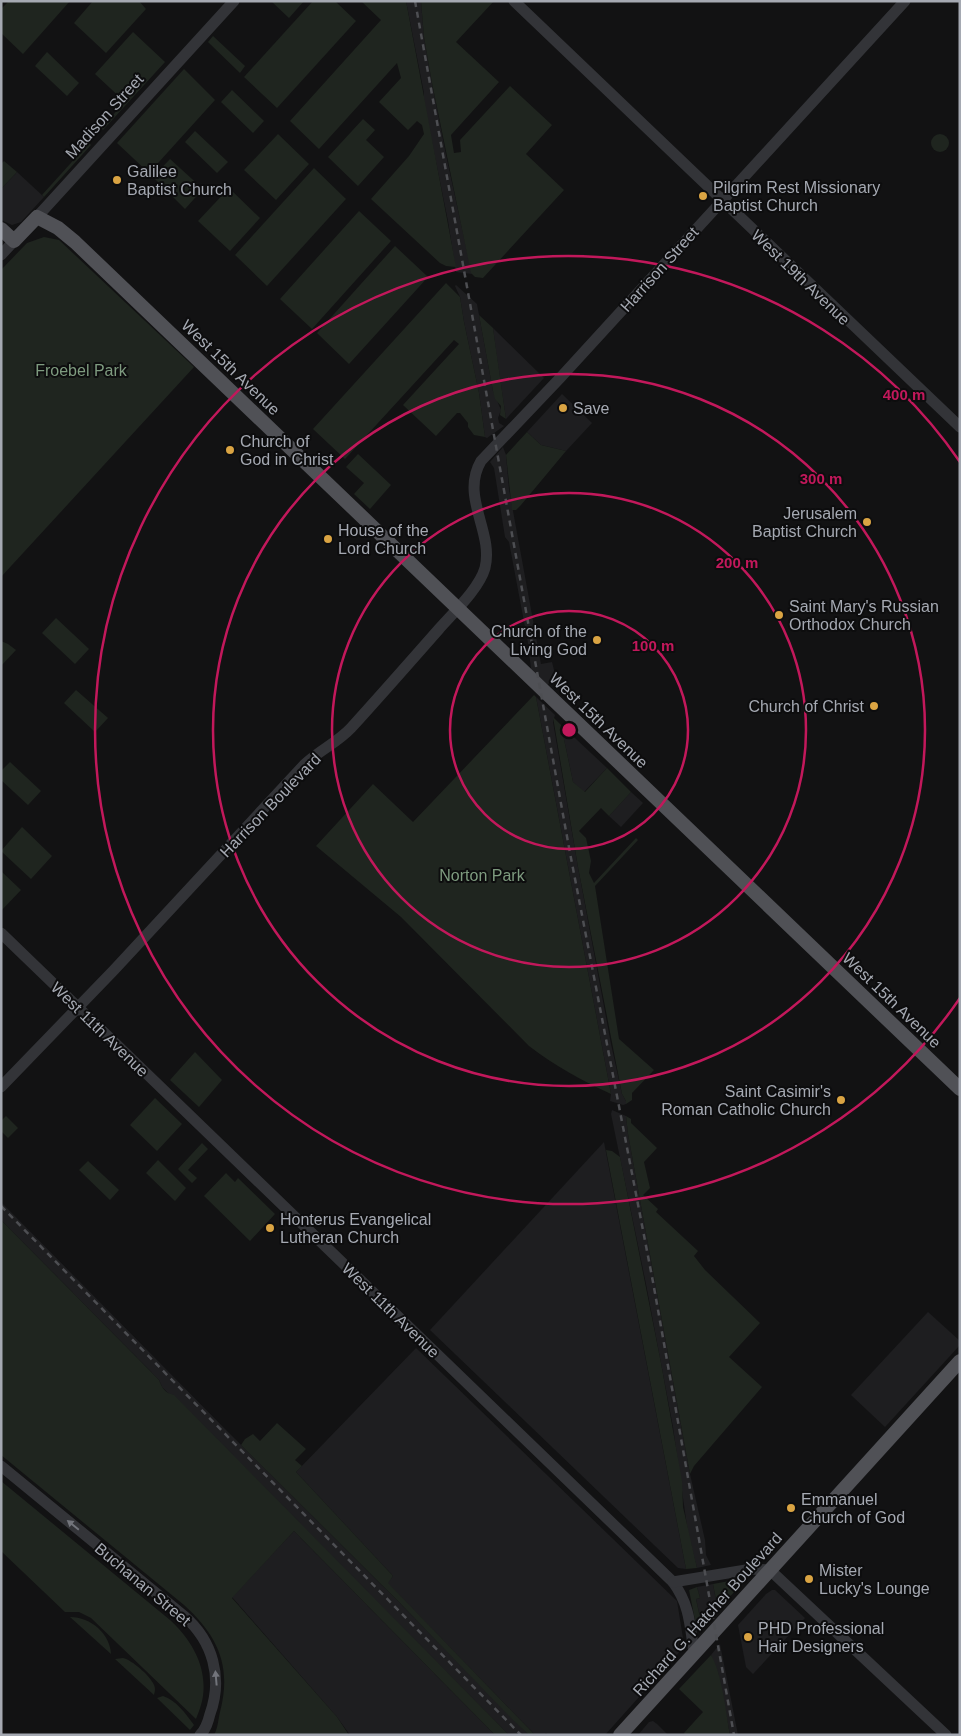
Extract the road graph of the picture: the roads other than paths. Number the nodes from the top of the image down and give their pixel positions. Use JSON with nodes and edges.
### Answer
{"nodes":[{"id":1,"x":234,"y":1,"type":"edge"},
{"id":2,"x":514,"y":1,"type":"edge"},
{"id":3,"x":905,"y":1,"type":"edge"},
{"id":4,"x":722,"y":200,"type":"junction"},
{"id":5,"x":37,"y":217,"type":"junction"},
{"id":6,"x":1,"y":229,"type":"edge"},
{"id":7,"x":14,"y":241,"type":"junction"},
{"id":8,"x":1,"y":255,"type":"edge"},
{"id":9,"x":960,"y":427,"type":"edge"},
{"id":10,"x":476,"y":472,"type":"joint"},
{"id":11,"x":457,"y":609,"type":"junction"},
{"id":12,"x":1,"y":933,"type":"edge"},
{"id":13,"x":78,"y":1008,"type":"junction"},
{"id":14,"x":1,"y":1087,"type":"edge"},
{"id":15,"x":960,"y":1089,"type":"edge"},
{"id":16,"x":960,"y":1361,"type":"edge"},
{"id":17,"x":1,"y":1466,"type":"edge"},
{"id":18,"x":770,"y":1570,"type":"junction"},
{"id":19,"x":673,"y":1582,"type":"junction"},
{"id":20,"x":694,"y":1653,"type":"junction"},
{"id":21,"x":200,"y":1735,"type":"edge"},
{"id":22,"x":620,"y":1735,"type":"edge"},
{"id":23,"x":946,"y":1735,"type":"edge"}],
"edges":[{"from":1,"to":5,"type":"street","name":"Madison Street"},
{"from":2,"to":4,"type":"street","name":"West 19th Avenue"},
{"from":3,"to":4,"type":"street","name":"Harrison Street"},
{"from":4,"to":9,"type":"street","name":"West 19th Avenue"},
{"from":4,"to":10,"type":"street","name":"Harrison Street"},
{"from":5,"to":7,"type":"main road","name":"Madison Street"},
{"from":5,"to":11,"type":"main road","name":"West 15th Avenue"},
{"from":6,"to":7,"type":"main road"},
{"from":7,"to":8,"type":"street","name":"Madison Street"},
{"from":10,"to":11,"type":"street","name":"Harrison Boulevard"},
{"from":11,"to":13,"type":"street","name":"Harrison Boulevard"},
{"from":11,"to":15,"type":"main road","name":"West 15th Avenue"},
{"from":12,"to":13,"type":"street","name":"West 11th Avenue"},
{"from":13,"to":14,"type":"street","name":"Harrison Boulevard"},
{"from":13,"to":19,"type":"street","name":"West 11th Avenue"},
{"from":16,"to":18,"type":"main road","name":"Richard G. Hatcher Boulevard"},
{"from":21,"to":17,"type":"street","name":"Buchanan Street","one_way":true},
{"from":18,"to":19,"type":"street"},
{"from":18,"to":20,"type":"main road","name":"Richard G. Hatcher Boulevard"},
{"from":18,"to":23,"type":"street"},
{"from":19,"to":20,"type":"street","name":"West 11th Avenue"},
{"from":20,"to":22,"type":"main road","name":"Richard G. Hatcher Boulevard"}]}
